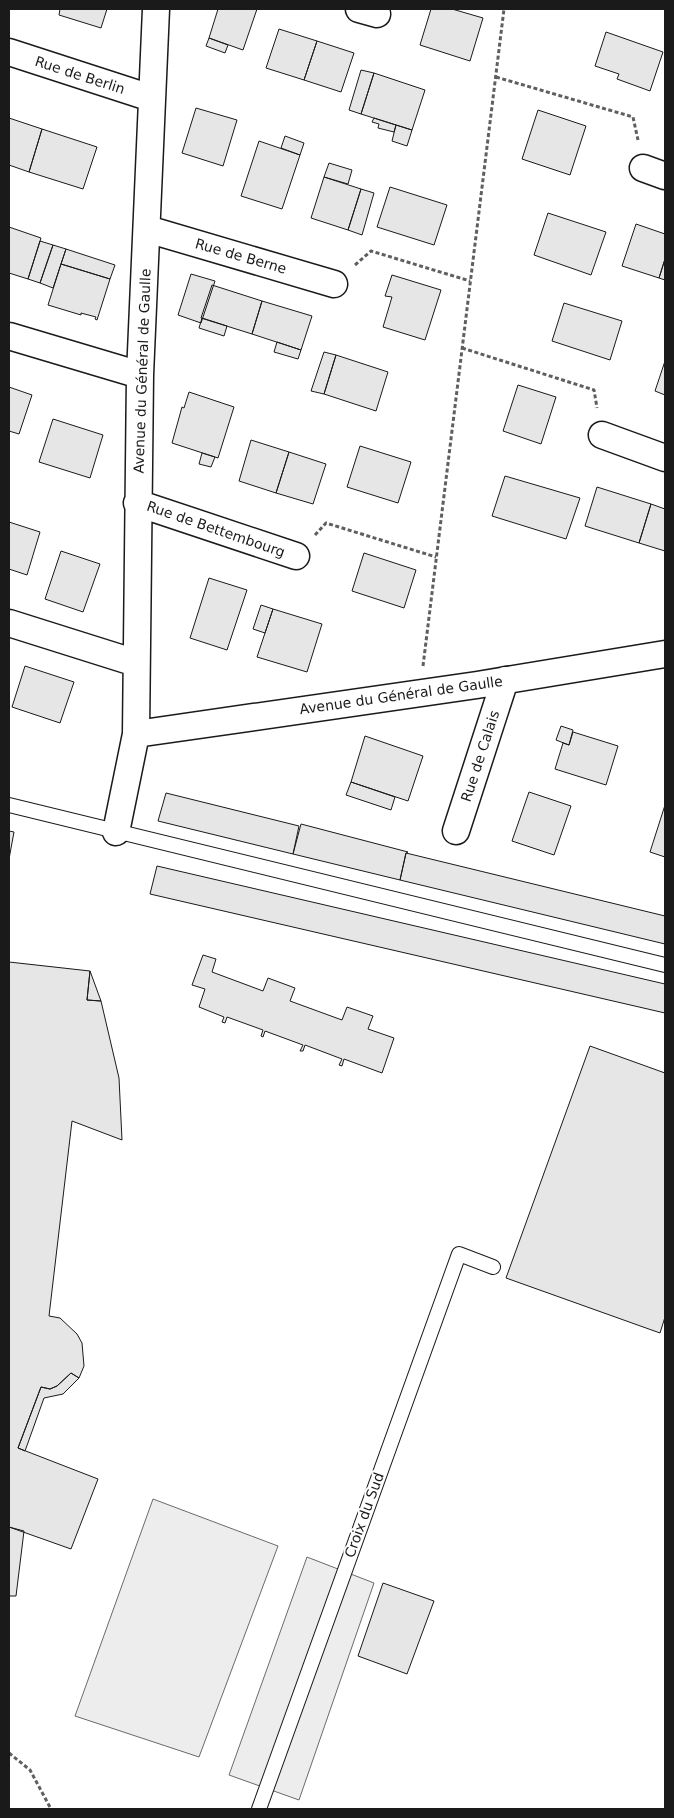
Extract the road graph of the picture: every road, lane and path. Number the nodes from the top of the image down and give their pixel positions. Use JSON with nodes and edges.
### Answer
{"nodes":[{"id":1,"x":156,"y":9,"type":"edge"},
{"id":2,"x":503,"y":9,"type":"edge"},
{"id":3,"x":9,"y":52,"type":"edge"},
{"id":4,"x":496,"y":77,"type":"junction"},
{"id":5,"x":151,"y":98,"type":"junction"},
{"id":6,"x":654,"y":172,"type":"edge"},
{"id":7,"x":147,"y":229,"type":"junction"},
{"id":8,"x":470,"y":281,"type":"junction"},
{"id":9,"x":334,"y":284,"type":"joint"},
{"id":10,"x":9,"y":336,"type":"edge"},
{"id":11,"x":462,"y":348,"type":"junction"},
{"id":12,"x":140,"y":375,"type":"junction"},
{"id":13,"x":602,"y":435,"type":"joint"},
{"id":14,"x":665,"y":458,"type":"edge"},
{"id":15,"x":137,"y":502,"type":"junction"},
{"id":16,"x":296,"y":556,"type":"joint"},
{"id":17,"x":436,"y":557,"type":"junction"},
{"id":18,"x":9,"y":623,"type":"edge"},
{"id":19,"x":665,"y":654,"type":"edge"},
{"id":20,"x":136,"y":663,"type":"junction"},
{"id":21,"x":505,"y":680,"type":"junction"},
{"id":22,"x":419,"y":692,"type":"junction"},
{"id":23,"x":136,"y":734,"type":"junction"},
{"id":24,"x":9,"y":806,"type":"edge"},
{"id":25,"x":456,"y":831,"type":"dead end"},
{"id":26,"x":116,"y":832,"type":"junction"},
{"id":27,"x":665,"y":965,"type":"edge"},
{"id":28,"x":493,"y":1267,"type":"dead end"},
{"id":29,"x":9,"y":1753,"type":"edge"},
{"id":30,"x":51,"y":1809,"type":"edge"},
{"id":31,"x":259,"y":1809,"type":"edge"}],
"edges":[{"from":1,"to":5,"type":"street","name":"Avenue du Général de Gaulle"},
{"from":2,"to":4,"type":"path"},
{"from":3,"to":5,"type":"street","name":"Rue de Berlin"},
{"from":4,"to":6,"type":"path"},
{"from":4,"to":8,"type":"path"},
{"from":5,"to":7,"type":"street","name":"Avenue du Général de Gaulle"},
{"from":7,"to":9,"type":"street","name":"Rue de Berne"},
{"from":7,"to":12,"type":"street","name":"Avenue du Général de Gaulle"},
{"from":8,"to":9,"type":"path"},
{"from":8,"to":11,"type":"path"},
{"from":10,"to":12,"type":"street"},
{"from":11,"to":13,"type":"path"},
{"from":11,"to":17,"type":"path"},
{"from":12,"to":15,"type":"street","name":"Avenue du Général de Gaulle"},
{"from":13,"to":14,"type":"street"},
{"from":15,"to":16,"type":"street","name":"Rue de Bettembourg"},
{"from":15,"to":20,"type":"street","name":"Avenue du Général de Gaulle"},
{"from":16,"to":17,"type":"path"},
{"from":17,"to":22,"type":"path"},
{"from":18,"to":20,"type":"street"},
{"from":19,"to":21,"type":"street","name":"Avenue du Général de Gaulle"},
{"from":20,"to":23,"type":"street","name":"Avenue du Général de Gaulle"},
{"from":21,"to":22,"type":"street","name":"Avenue du Général de Gaulle"},
{"from":21,"to":25,"type":"street","name":"Rue de Calais"},
{"from":22,"to":23,"type":"street","name":"Avenue du Général de Gaulle"},
{"from":23,"to":26,"type":"street","name":"Avenue du Général de Gaulle"},
{"from":24,"to":26,"type":"lane"},
{"from":26,"to":27,"type":"lane"},
{"from":28,"to":31,"type":"lane","name":"Croix du Sud"},
{"from":29,"to":30,"type":"path"}]}
